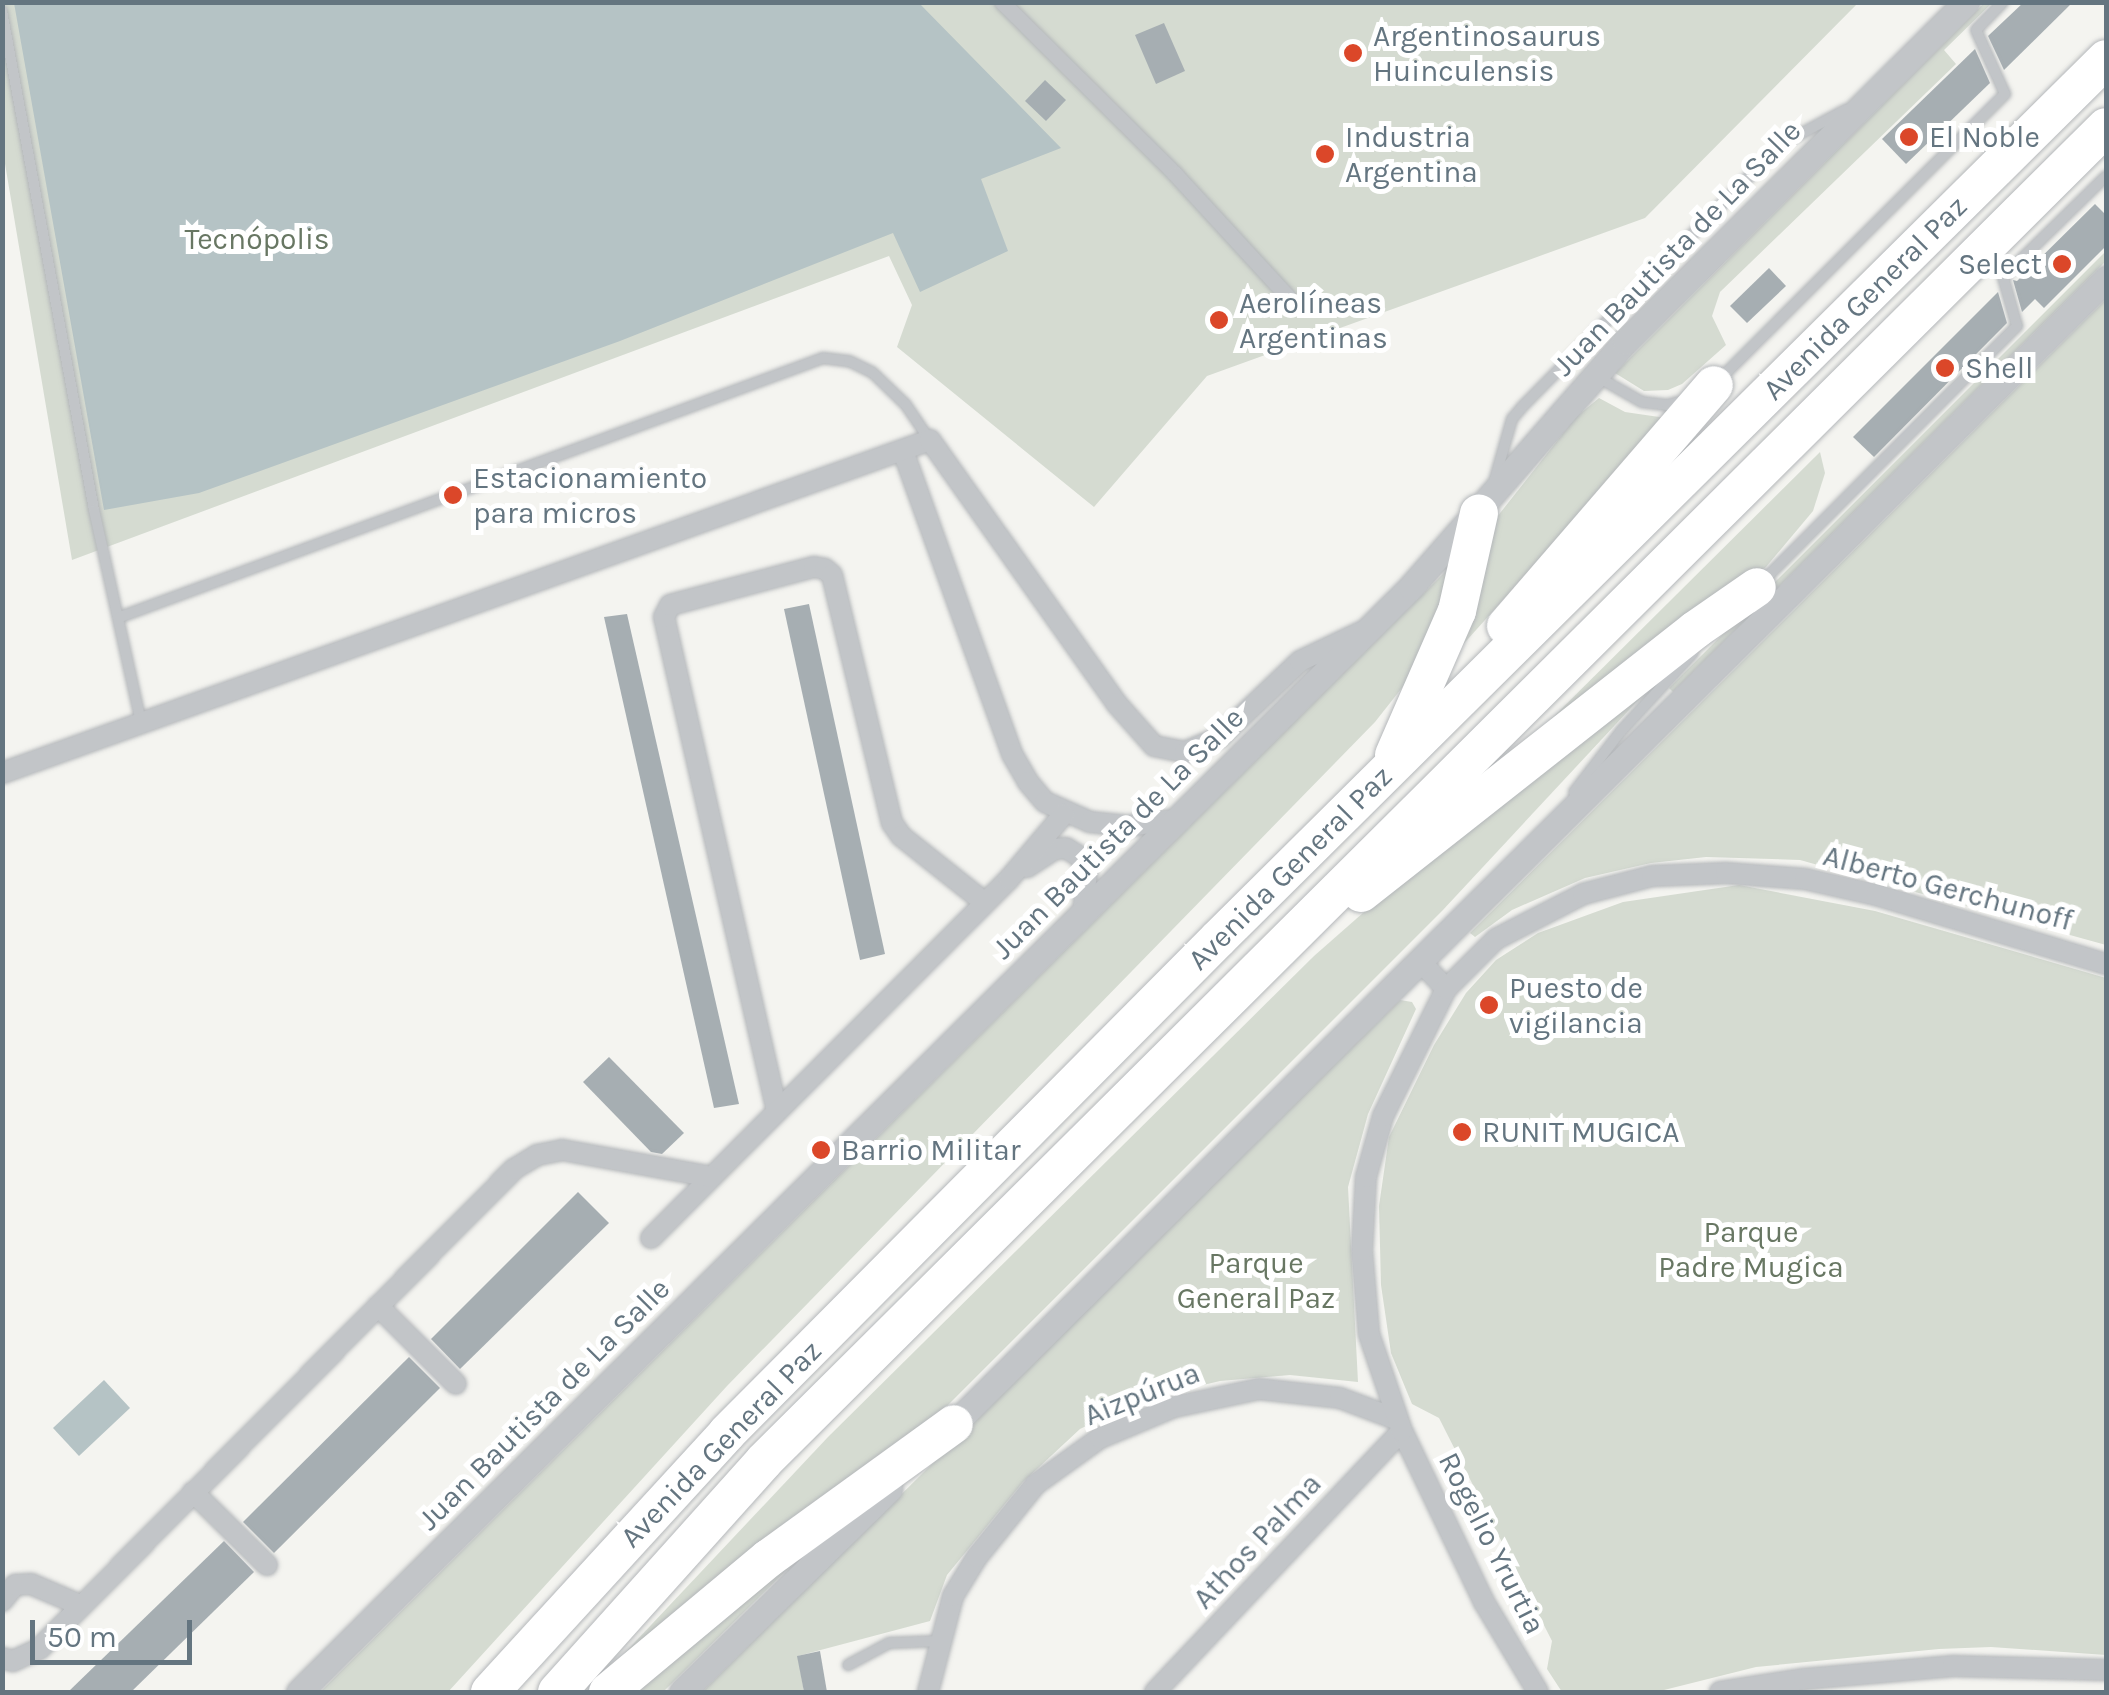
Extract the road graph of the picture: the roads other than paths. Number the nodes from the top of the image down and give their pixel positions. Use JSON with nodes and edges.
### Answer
{"nodes":[{"id":1,"x":1002,"y":2,"type":"edge"},
{"id":2,"x":1966,"y":2,"type":"edge"},
{"id":3,"x":2003,"y":2,"type":"edge"},
{"id":4,"x":2,"y":11,"type":"edge"},
{"id":5,"x":2106,"y":59,"type":"edge"},
{"id":6,"x":1872,"y":95,"type":"junction"},
{"id":7,"x":2106,"y":127,"type":"edge"},
{"id":8,"x":2106,"y":176,"type":"edge"},
{"id":9,"x":2106,"y":280,"type":"edge"},
{"id":10,"x":1289,"y":298,"type":"dead end"},
{"id":11,"x":1596,"y":376,"type":"junction"},
{"id":12,"x":1714,"y":385,"type":"junction"},
{"id":13,"x":930,"y":440,"type":"junction"},
{"id":14,"x":903,"y":451,"type":"junction"},
{"id":15,"x":1483,"y":507,"type":"junction"},
{"id":16,"x":1757,"y":587,"type":"junction"},
{"id":17,"x":120,"y":616,"type":"junction"},
{"id":18,"x":1372,"y":626,"type":"junction"},
{"id":19,"x":140,"y":722,"type":"junction"},
{"id":20,"x":2,"y":773,"type":"edge"},
{"id":21,"x":1384,"y":776,"type":"junction"},
{"id":22,"x":1064,"y":814,"type":"junction"},
{"id":23,"x":1178,"y":818,"type":"junction"},
{"id":24,"x":1515,"y":868,"type":"junction"},
{"id":25,"x":1008,"y":879,"type":"junction"},
{"id":26,"x":984,"y":902,"type":"junction"},
{"id":27,"x":1083,"y":914,"type":"junction"},
{"id":28,"x":1421,"y":962,"type":"junction"},
{"id":29,"x":2106,"y":964,"type":"edge"},
{"id":30,"x":1258,"y":968,"type":"junction"},
{"id":31,"x":1446,"y":989,"type":"junction"},
{"id":32,"x":777,"y":1111,"type":"junction"},
{"id":33,"x":712,"y":1177,"type":"junction"},
{"id":34,"x":651,"y":1238,"type":"dead end"},
{"id":35,"x":378,"y":1306,"type":"junction"},
{"id":36,"x":456,"y":1384,"type":"dead end"},
{"id":37,"x":954,"y":1424,"type":"junction"},
{"id":38,"x":1399,"y":1425,"type":"junction"},
{"id":39,"x":194,"y":1492,"type":"junction"},
{"id":40,"x":267,"y":1565,"type":"dead end"},
{"id":41,"x":2,"y":1601,"type":"edge"},
{"id":42,"x":80,"y":1605,"type":"junction"},
{"id":43,"x":939,"y":1642,"type":"junction"},
{"id":44,"x":2,"y":1658,"type":"edge"},
{"id":45,"x":848,"y":1665,"type":"dead end"},
{"id":46,"x":2106,"y":1670,"type":"edge"},
{"id":47,"x":299,"y":1692,"type":"edge"},
{"id":48,"x":490,"y":1692,"type":"edge"},
{"id":49,"x":556,"y":1692,"type":"edge"},
{"id":50,"x":608,"y":1692,"type":"edge"},
{"id":51,"x":682,"y":1692,"type":"edge"},
{"id":52,"x":928,"y":1692,"type":"edge"},
{"id":53,"x":1155,"y":1692,"type":"edge"},
{"id":54,"x":1538,"y":1692,"type":"edge"},
{"id":55,"x":1720,"y":1692,"type":"edge"}],
"edges":[{"from":1,"to":10,"type":"street"},
{"from":2,"to":6,"type":"street","name":"Juan Bautista de La Salle"},
{"from":3,"to":12,"type":"lane"},
{"from":4,"to":17,"type":"lane"},
{"from":5,"to":21,"type":"highway","name":"Avenida General Paz"},
{"from":6,"to":11,"type":"street","name":"Juan Bautista de La Salle"},
{"from":6,"to":15,"type":"lane"},
{"from":7,"to":30,"type":"highway","name":"Avenida General Paz"},
{"from":8,"to":16,"type":"lane"},
{"from":9,"to":24,"type":"street"},
{"from":11,"to":12,"type":"lane"},
{"from":11,"to":15,"type":"street","name":"Juan Bautista de La Salle"},
{"from":12,"to":21,"type":"highway"},
{"from":13,"to":14,"type":"street"},
{"from":13,"to":17,"type":"lane"},
{"from":13,"to":18,"type":"street"},
{"from":14,"to":19,"type":"street"},
{"from":14,"to":22,"type":"street"},
{"from":15,"to":18,"type":"street","name":"Juan Bautista de La Salle"},
{"from":15,"to":21,"type":"highway"},
{"from":16,"to":24,"type":"lane"},
{"from":16,"to":30,"type":"highway"},
{"from":17,"to":19,"type":"lane"},
{"from":18,"to":23,"type":"street","name":"Juan Bautista de La Salle"},
{"from":19,"to":20,"type":"street"},
{"from":21,"to":48,"type":"highway","name":"Avenida General Paz"},
{"from":22,"to":23,"type":"street"},
{"from":22,"to":25,"type":"street"},
{"from":23,"to":27,"type":"street","name":"Juan Bautista de La Salle"},
{"from":24,"to":28,"type":"street"},
{"from":25,"to":26,"type":"street"},
{"from":25,"to":27,"type":"street"},
{"from":26,"to":32,"type":"street"},
{"from":26,"to":32,"type":"street"},
{"from":27,"to":47,"type":"street","name":"Juan Bautista de La Salle"},
{"from":28,"to":31,"type":"street"},
{"from":28,"to":37,"type":"street"},
{"from":29,"to":31,"type":"street","name":"Alberto Gerchunoff"},
{"from":30,"to":49,"type":"highway","name":"Avenida General Paz"},
{"from":31,"to":38,"type":"street","name":"Alberto Gerchunoff"},
{"from":32,"to":33,"type":"street"},
{"from":33,"to":34,"type":"street"},
{"from":33,"to":35,"type":"street"},
{"from":35,"to":36,"type":"street"},
{"from":35,"to":39,"type":"street"},
{"from":37,"to":50,"type":"highway"},
{"from":37,"to":51,"type":"street"},
{"from":38,"to":43,"type":"street","name":"Aizpúrua"},
{"from":38,"to":53,"type":"street","name":"Athos Palma"},
{"from":38,"to":54,"type":"street","name":"Rogelio Yrurtia"},
{"from":39,"to":40,"type":"street"},
{"from":39,"to":42,"type":"street"},
{"from":41,"to":42,"type":"street"},
{"from":42,"to":44,"type":"street"},
{"from":43,"to":45,"type":"lane"},
{"from":43,"to":52,"type":"street","name":"Aizpúrua"},
{"from":46,"to":55,"type":"street"}]}
